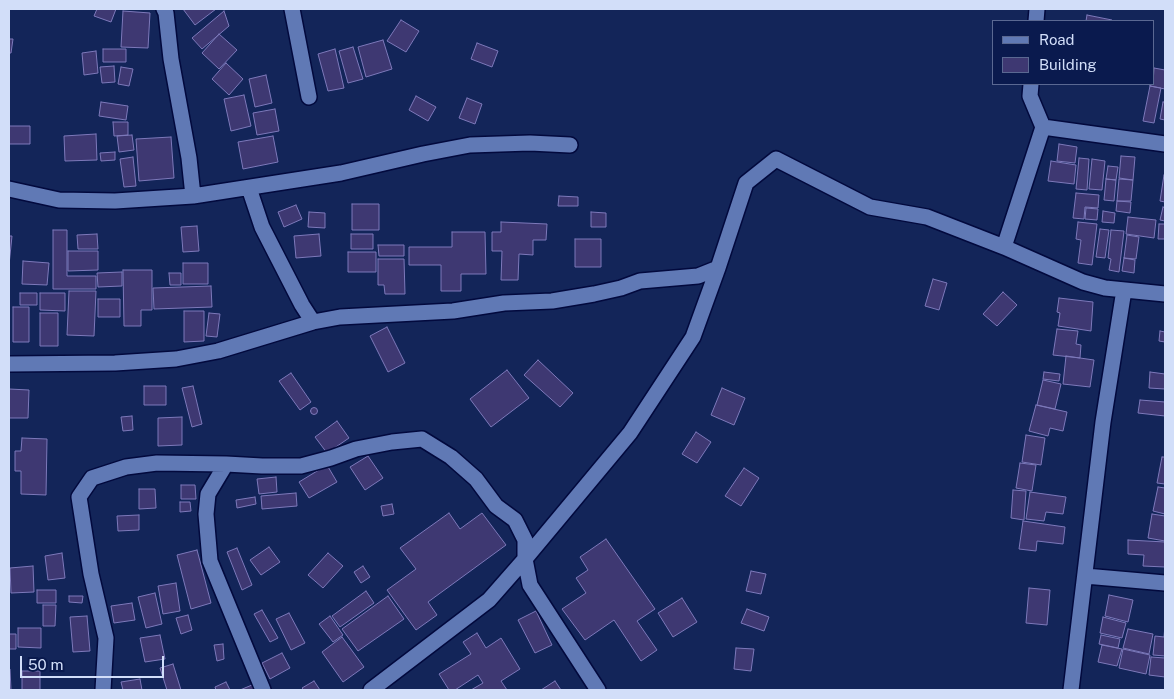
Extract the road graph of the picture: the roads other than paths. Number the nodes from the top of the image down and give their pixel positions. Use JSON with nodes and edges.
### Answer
{"nodes":[{"id":1,"x":164,"y":9,"type":"edge"},
{"id":2,"x":292,"y":9,"type":"edge"},
{"id":3,"x":1031,"y":85,"type":"edge"},
{"id":4,"x":309,"y":97,"type":"dead end"},
{"id":5,"x":1043,"y":127,"type":"junction"},
{"id":6,"x":1165,"y":144,"type":"edge"},
{"id":7,"x":570,"y":145,"type":"dead end"},
{"id":8,"x":250,"y":188,"type":"junction"},
{"id":9,"x":9,"y":189,"type":"edge"},
{"id":10,"x":193,"y":196,"type":"junction"},
{"id":11,"x":1004,"y":248,"type":"junction"},
{"id":12,"x":718,"y":268,"type":"junction"},
{"id":13,"x":1124,"y":290,"type":"junction"},
{"id":14,"x":1165,"y":294,"type":"edge"},
{"id":15,"x":313,"y":322,"type":"junction"},
{"id":16,"x":9,"y":364,"type":"edge"},
{"id":17,"x":226,"y":464,"type":"junction"},
{"id":18,"x":525,"y":559,"type":"junction"},
{"id":19,"x":1085,"y":576,"type":"junction"},
{"id":20,"x":1165,"y":584,"type":"edge"},
{"id":21,"x":103,"y":690,"type":"edge"},
{"id":22,"x":263,"y":690,"type":"edge"},
{"id":23,"x":371,"y":690,"type":"edge"},
{"id":24,"x":598,"y":690,"type":"edge"},
{"id":25,"x":1071,"y":690,"type":"edge"}],
"edges":[{"from":1,"to":10,"type":"street"},
{"from":2,"to":4,"type":"street"},
{"from":3,"to":5,"type":"street"},
{"from":5,"to":6,"type":"street"},
{"from":5,"to":11,"type":"street"},
{"from":7,"to":8,"type":"street"},
{"from":8,"to":10,"type":"street"},
{"from":8,"to":15,"type":"street"},
{"from":9,"to":10,"type":"street"},
{"from":11,"to":12,"type":"street"},
{"from":11,"to":13,"type":"street"},
{"from":12,"to":15,"type":"street"},
{"from":12,"to":18,"type":"street"},
{"from":13,"to":14,"type":"street"},
{"from":13,"to":19,"type":"street"},
{"from":15,"to":16,"type":"street"},
{"from":17,"to":18,"type":"street"},
{"from":17,"to":21,"type":"street"},
{"from":17,"to":22,"type":"street"},
{"from":18,"to":23,"type":"street"},
{"from":18,"to":24,"type":"street"},
{"from":19,"to":20,"type":"street"},
{"from":19,"to":25,"type":"street"}]}
